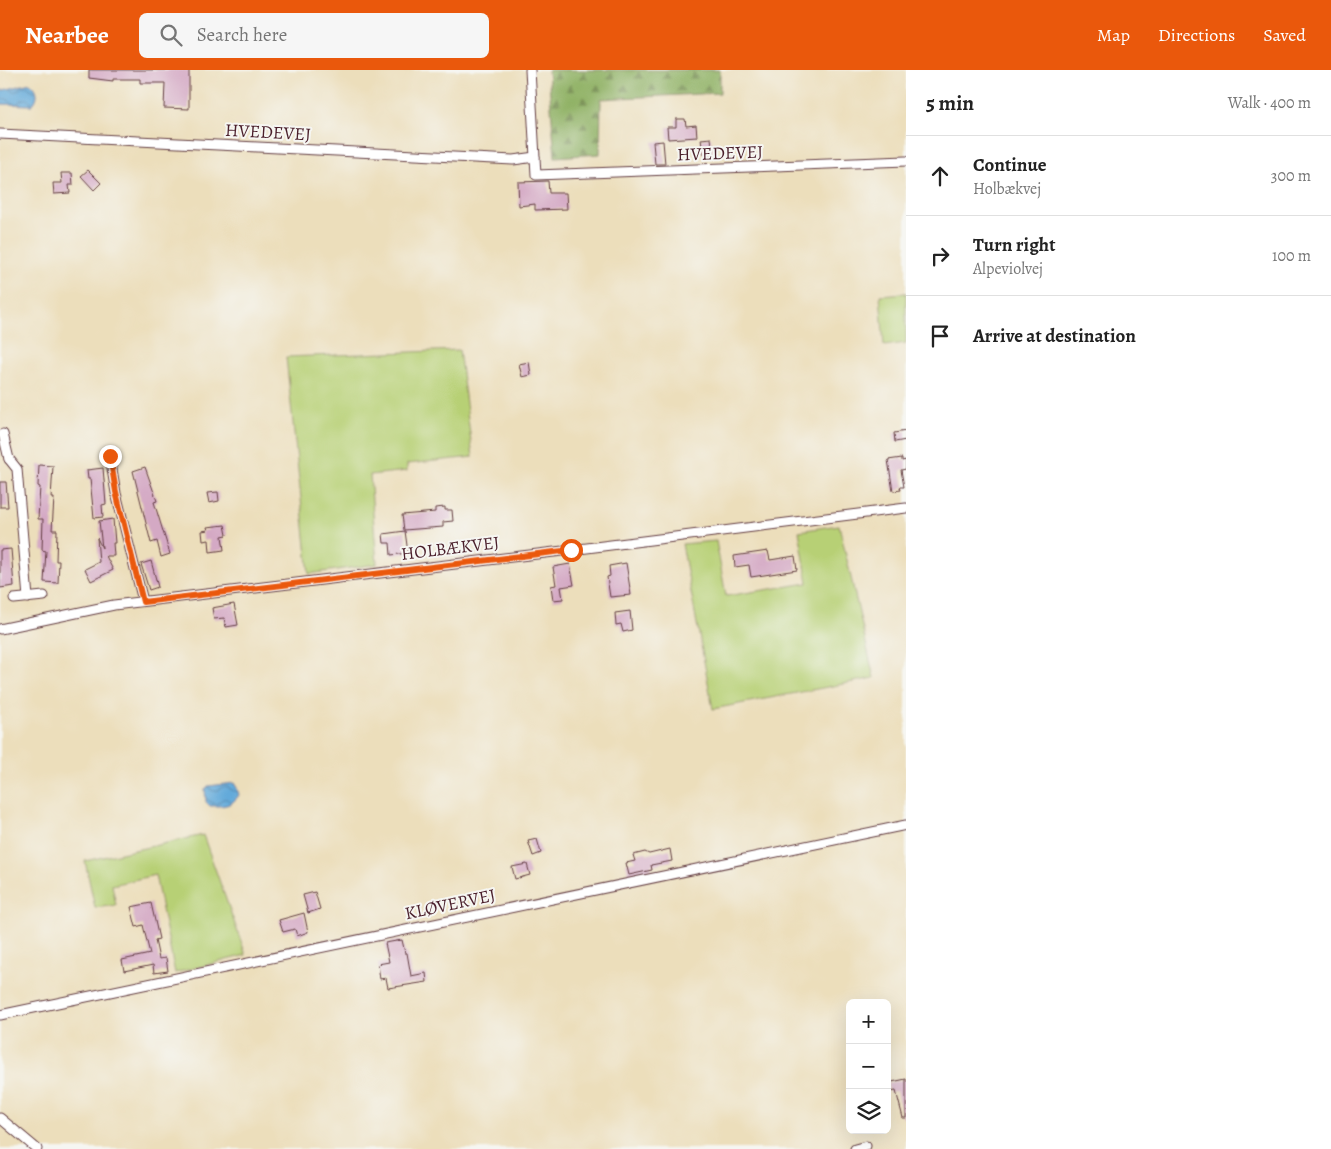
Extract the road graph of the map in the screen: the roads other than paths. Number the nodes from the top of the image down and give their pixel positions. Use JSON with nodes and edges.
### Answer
{"nodes":[{"id":1,"x":530,"y":70,"type":"edge"},
{"id":2,"x":0,"y":134,"type":"edge"},
{"id":3,"x":535,"y":157,"type":"junction"},
{"id":4,"x":906,"y":161,"type":"edge"},
{"id":5,"x":1,"y":432,"type":"edge"},
{"id":6,"x":110,"y":456,"type":"dead end"},
{"id":7,"x":4,"y":459,"type":"edge"},
{"id":8,"x":906,"y":508,"type":"edge"},
{"id":9,"x":44,"y":596,"type":"dead end"},
{"id":10,"x":28,"y":598,"type":"junction"},
{"id":11,"x":14,"y":599,"type":"dead end"},
{"id":12,"x":143,"y":602,"type":"junction"},
{"id":13,"x":0,"y":629,"type":"edge"},
{"id":14,"x":906,"y":825,"type":"edge"},
{"id":15,"x":0,"y":1015,"type":"edge"},
{"id":16,"x":0,"y":1118,"type":"edge"},
{"id":17,"x":866,"y":1146,"type":"dead end"},
{"id":18,"x":37,"y":1149,"type":"edge"},
{"id":19,"x":855,"y":1149,"type":"edge"}],
"edges":[{"from":1,"to":3,"type":"street"},
{"from":2,"to":3,"type":"street","name":"HVEDEVEJ"},
{"from":3,"to":4,"type":"street","name":"HVEDEVEJ"},
{"from":5,"to":7,"type":"street"},
{"from":6,"to":12,"type":"street"},
{"from":7,"to":10,"type":"street"},
{"from":8,"to":12,"type":"street","name":"HOLBÆKVEJ"},
{"from":9,"to":10,"type":"street"},
{"from":10,"to":11,"type":"street"},
{"from":12,"to":13,"type":"street","name":"HOLBÆKVEJ"},
{"from":14,"to":15,"type":"street","name":"KLØVERVEJ"},
{"from":16,"to":18,"type":"street"},
{"from":17,"to":19,"type":"street"}]}
